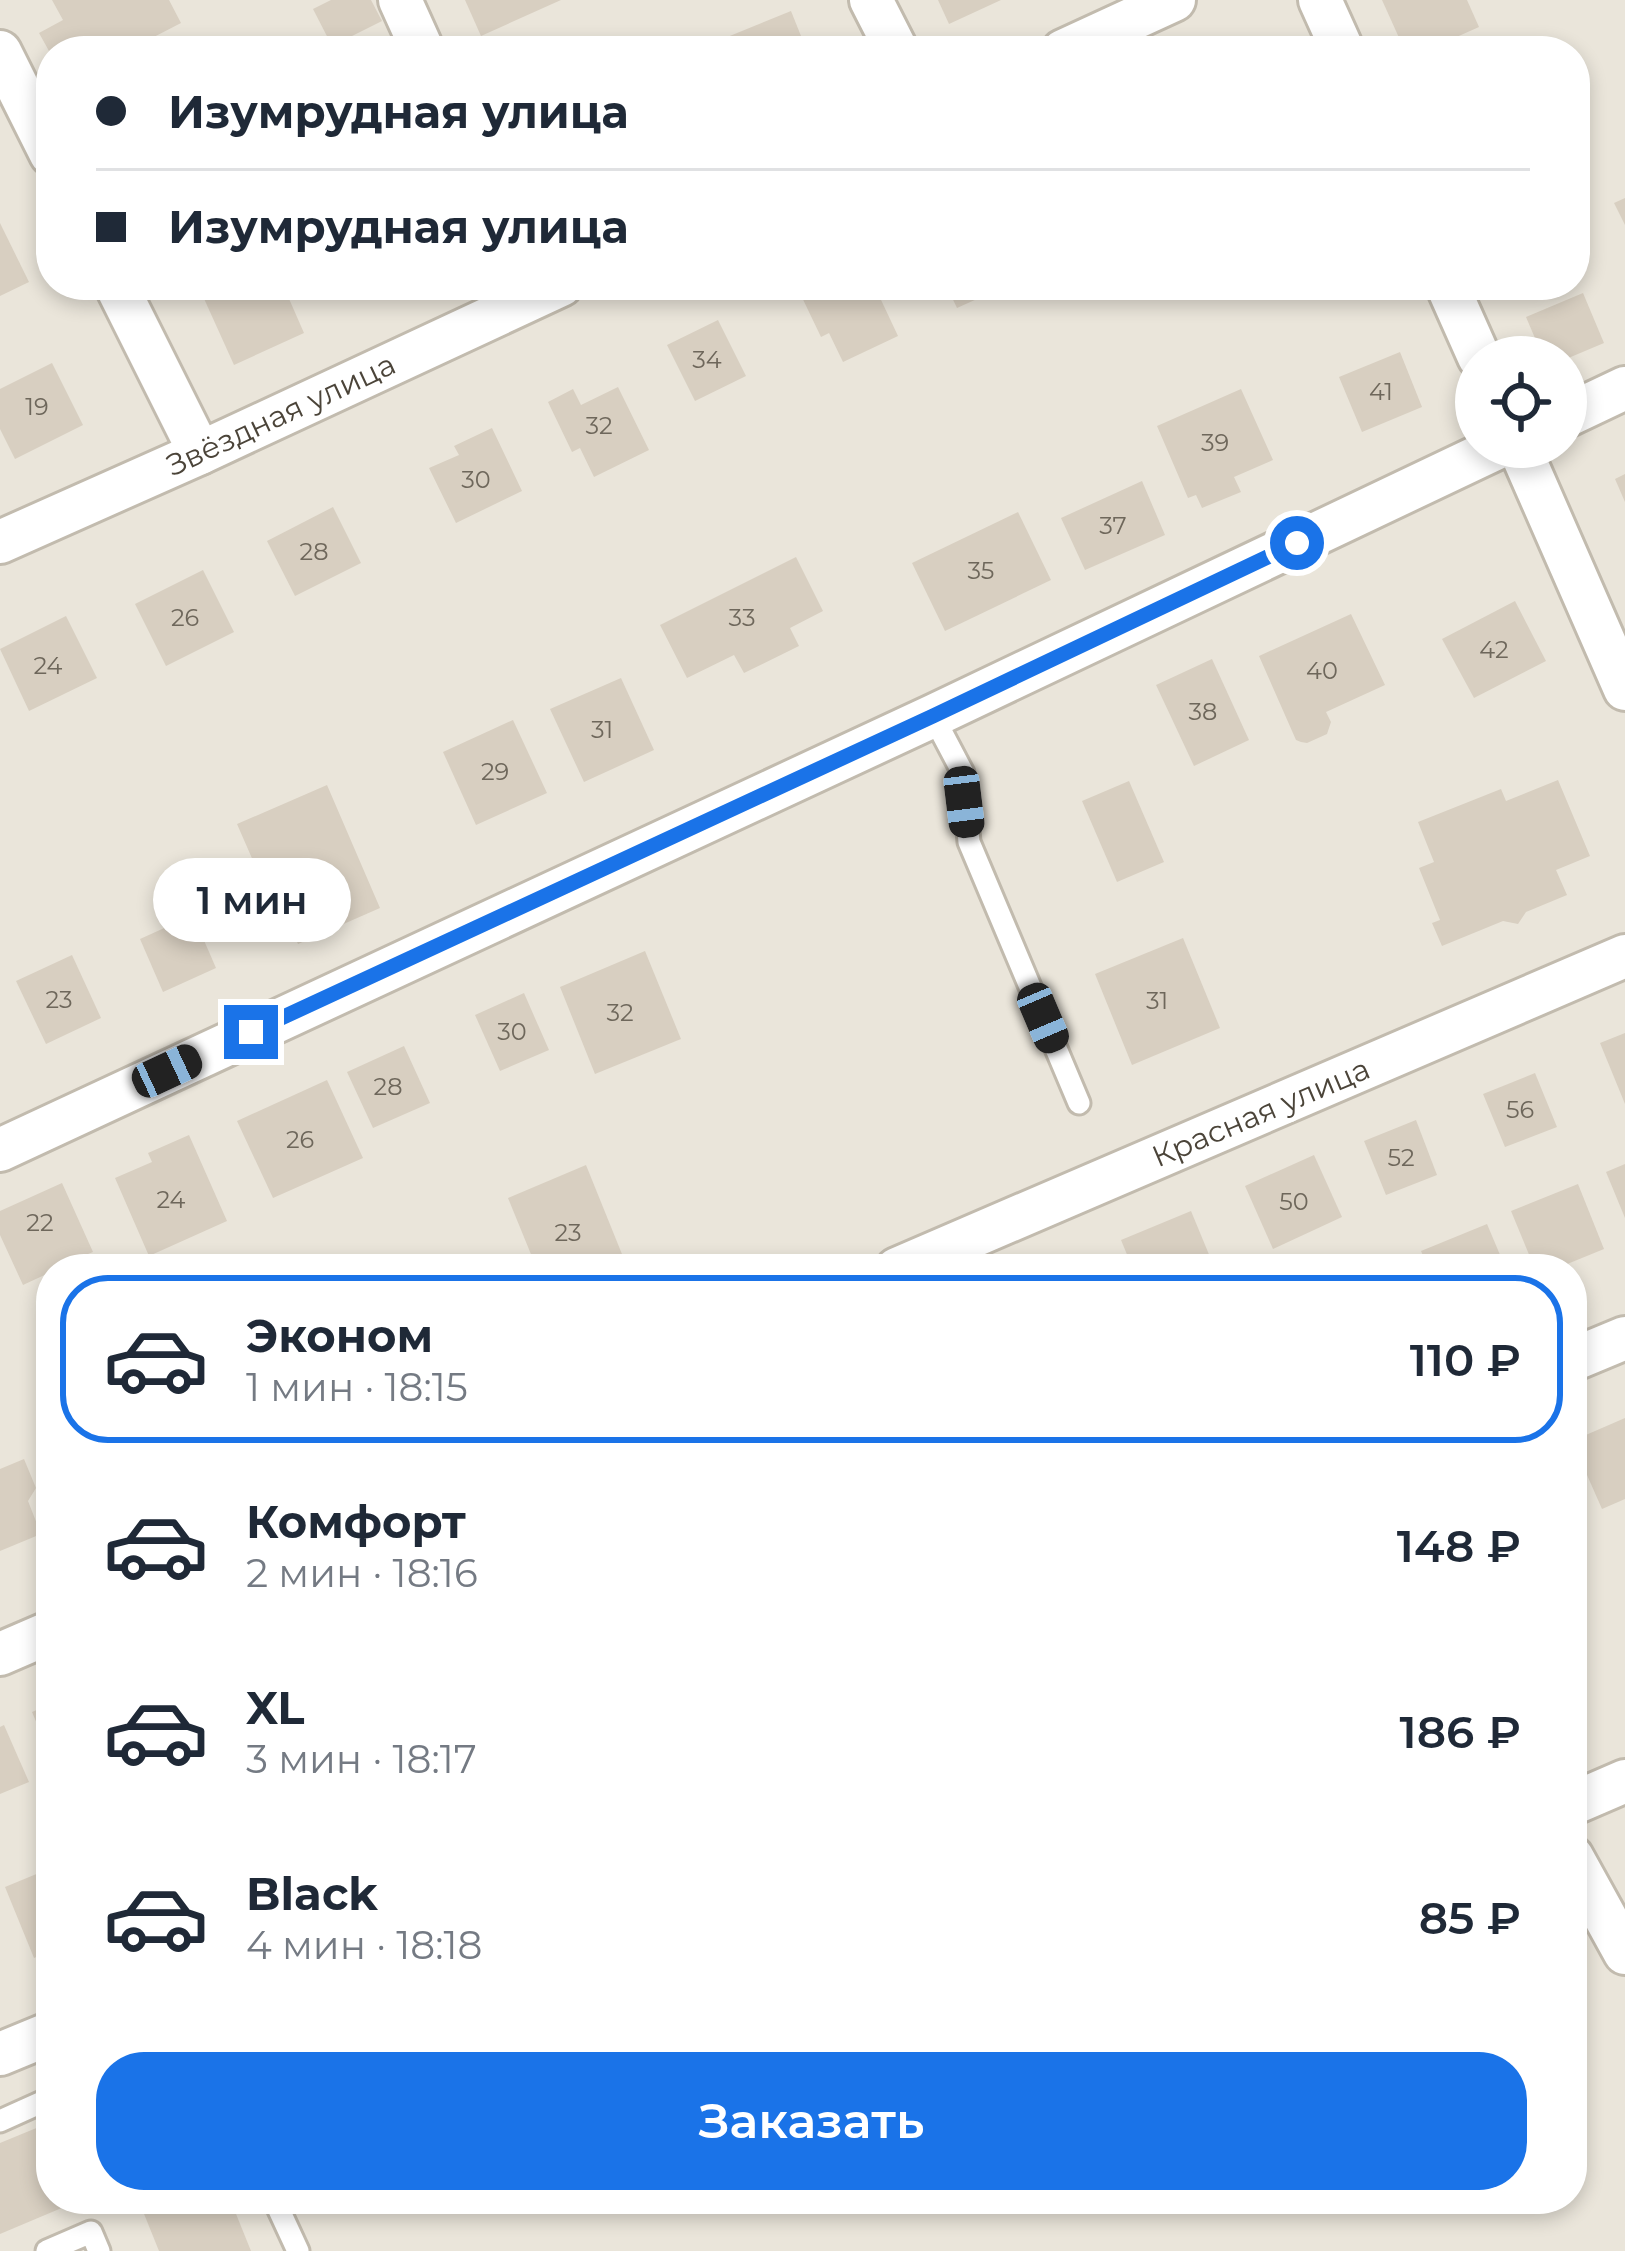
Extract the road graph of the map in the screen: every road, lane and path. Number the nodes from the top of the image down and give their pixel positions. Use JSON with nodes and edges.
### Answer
{"nodes":[{"id":1,"x":400,"y":0,"type":"edge"},
{"id":2,"x":871,"y":0,"type":"edge"},
{"id":3,"x":1174,"y":0,"type":"edge"},
{"id":4,"x":1320,"y":0,"type":"edge"},
{"id":5,"x":416,"y":36,"type":"edge"},
{"id":6,"x":889,"y":36,"type":"edge"},
{"id":7,"x":1096,"y":36,"type":"edge"},
{"id":8,"x":1336,"y":36,"type":"edge"},
{"id":9,"x":0,"y":52,"type":"edge"},
{"id":10,"x":36,"y":124,"type":"edge"},
{"id":11,"x":124,"y":300,"type":"edge"},
{"id":12,"x":519,"y":300,"type":"edge"},
{"id":13,"x":1454,"y":300,"type":"edge"},
{"id":14,"x":1470,"y":336,"type":"edge"},
{"id":15,"x":1625,"y":388,"type":"edge"},
{"id":16,"x":1587,"y":406,"type":"edge"},
{"id":17,"x":200,"y":453,"type":"junction"},
{"id":18,"x":1455,"y":468,"type":"edge"},
{"id":19,"x":1528,"y":468,"type":"edge"},
{"id":20,"x":0,"y":542,"type":"edge"},
{"id":21,"x":1625,"y":689,"type":"edge"},
{"id":22,"x":933,"y":716,"type":"junction"},
{"id":23,"x":1625,"y":956,"type":"edge"},
{"id":24,"x":1079,"y":1102,"type":"dead end"},
{"id":25,"x":0,"y":1150,"type":"edge"},
{"id":26,"x":932,"y":1254,"type":"edge"},
{"id":27,"x":1625,"y":1338,"type":"edge"},
{"id":28,"x":1587,"y":1354,"type":"edge"},
{"id":29,"x":36,"y":1638,"type":"edge"},
{"id":30,"x":0,"y":1654,"type":"edge"},
{"id":31,"x":1625,"y":1781,"type":"edge"},
{"id":32,"x":1587,"y":1797,"type":"edge"},
{"id":33,"x":1587,"y":1884,"type":"edge"},
{"id":34,"x":1625,"y":1953,"type":"edge"},
{"id":35,"x":36,"y":2038,"type":"edge"},
{"id":36,"x":0,"y":2054,"type":"edge"},
{"id":37,"x":36,"y":2105,"type":"edge"},
{"id":38,"x":0,"y":2121,"type":"edge"},
{"id":39,"x":281,"y":2214,"type":"edge"},
{"id":40,"x":47,"y":2251,"type":"edge"},
{"id":41,"x":99,"y":2251,"type":"edge"},
{"id":42,"x":298,"y":2251,"type":"edge"}],
"edges":[{"from":1,"to":5,"type":"street"},
{"from":2,"to":6,"type":"street"},
{"from":3,"to":7,"type":"street"},
{"from":4,"to":8,"type":"street"},
{"from":9,"to":10,"type":"street"},
{"from":11,"to":17,"type":"street"},
{"from":12,"to":17,"type":"street","name":"Звёздная улица"},
{"from":13,"to":14,"type":"street"},
{"from":15,"to":16,"type":"street"},
{"from":17,"to":20,"type":"street","name":"Звёздная улица"},
{"from":18,"to":22,"type":"street"},
{"from":19,"to":21,"type":"street"},
{"from":22,"to":24,"type":"lane"},
{"from":22,"to":25,"type":"street"},
{"from":23,"to":26,"type":"street","name":"Красная улица"},
{"from":27,"to":28,"type":"street"},
{"from":29,"to":30,"type":"street"},
{"from":31,"to":32,"type":"street"},
{"from":33,"to":34,"type":"street"},
{"from":35,"to":36,"type":"street"},
{"from":37,"to":38,"type":"lane"},
{"from":39,"to":42,"type":"lane"},
{"from":40,"to":41,"type":"lane"}]}
